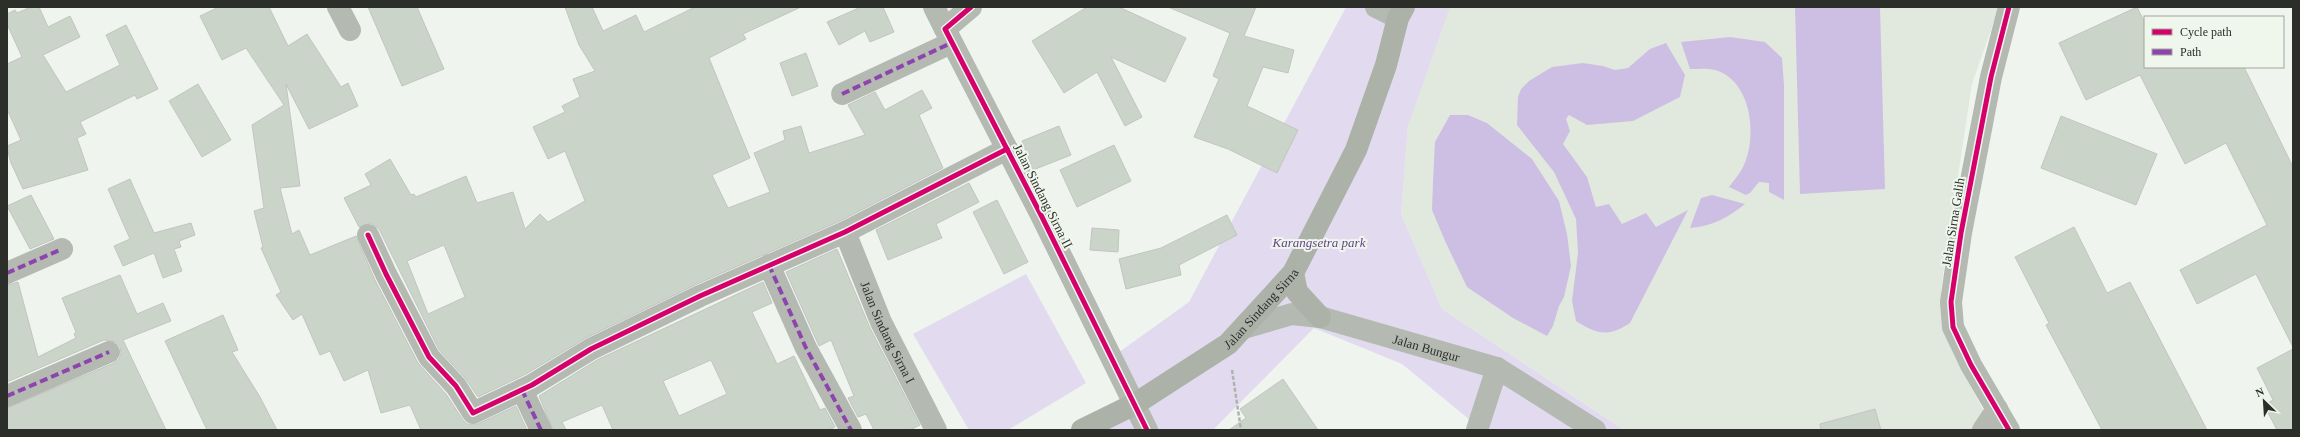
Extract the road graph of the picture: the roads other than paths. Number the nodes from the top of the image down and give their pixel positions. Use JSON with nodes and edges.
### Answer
{"nodes":[{"id":1,"x":338,"y":7,"type":"edge"},
{"id":2,"x":934,"y":7,"type":"edge"},
{"id":3,"x":971,"y":7,"type":"edge"},
{"id":4,"x":1376,"y":7,"type":"edge"},
{"id":5,"x":2009,"y":7,"type":"edge"},
{"id":6,"x":1401,"y":13,"type":"edge"},
{"id":7,"x":350,"y":30,"type":"dead end"},
{"id":8,"x":948,"y":36,"type":"junction"},
{"id":9,"x":842,"y":94,"type":"dead end"},
{"id":10,"x":1006,"y":149,"type":"junction"},
{"id":11,"x":844,"y":232,"type":"junction"},
{"id":12,"x":368,"y":236,"type":"dead end"},
{"id":13,"x":62,"y":249,"type":"dead end"},
{"id":14,"x":769,"y":265,"type":"junction"},
{"id":15,"x":7,"y":273,"type":"edge"},
{"id":16,"x":1292,"y":273,"type":"junction"},
{"id":17,"x":1320,"y":317,"type":"junction"},
{"id":18,"x":1244,"y":328,"type":"junction"},
{"id":19,"x":109,"y":352,"type":"dead end"},
{"id":20,"x":1497,"y":368,"type":"junction"},
{"id":21,"x":522,"y":390,"type":"junction"},
{"id":22,"x":7,"y":396,"type":"edge"},
{"id":23,"x":1135,"y":404,"type":"junction"},
{"id":24,"x":1997,"y":409,"type":"junction"},
{"id":25,"x":541,"y":430,"type":"edge"},
{"id":26,"x":851,"y":430,"type":"edge"},
{"id":27,"x":936,"y":430,"type":"edge"},
{"id":28,"x":1082,"y":430,"type":"edge"},
{"id":29,"x":1147,"y":430,"type":"edge"},
{"id":30,"x":1477,"y":430,"type":"edge"},
{"id":31,"x":1595,"y":430,"type":"edge"},
{"id":32,"x":1982,"y":430,"type":"edge"},
{"id":33,"x":2009,"y":430,"type":"edge"}],
"edges":[{"from":1,"to":7,"type":"street"},
{"from":2,"to":8,"type":"street","name":"Jalan Sindang Sirna II"},
{"from":3,"to":8,"type":"street"},
{"from":4,"to":6,"type":"street"},
{"from":5,"to":24,"type":"street","name":"Jalan Sirna Galih"},
{"from":6,"to":16,"type":"main road","name":"Jalan Sindang Sirna"},
{"from":8,"to":9,"type":"street"},
{"from":8,"to":10,"type":"street","name":"Jalan Sindang Sirna II"},
{"from":10,"to":11,"type":"street"},
{"from":10,"to":23,"type":"street","name":"Jalan Sindang Sirna II"},
{"from":11,"to":14,"type":"street"},
{"from":11,"to":27,"type":"street","name":"Jalan Sindang Sirna I"},
{"from":12,"to":21,"type":"street"},
{"from":13,"to":15,"type":"street"},
{"from":14,"to":21,"type":"street"},
{"from":14,"to":26,"type":"street"},
{"from":16,"to":17,"type":"main road"},
{"from":16,"to":18,"type":"main road","name":"Jalan Sindang Sirna"},
{"from":17,"to":18,"type":"street","name":"Jalan Bungur"},
{"from":17,"to":20,"type":"street","name":"Jalan Bungur"},
{"from":18,"to":23,"type":"main road","name":"Jalan Sindang Sirna"},
{"from":19,"to":22,"type":"street"},
{"from":20,"to":30,"type":"street"},
{"from":20,"to":31,"type":"street","name":"Jalan Bungur"},
{"from":21,"to":25,"type":"street"},
{"from":23,"to":28,"type":"main road","name":"Jalan Sindang Sirna"},
{"from":23,"to":29,"type":"street","name":"Jalan Sindang Sirna II"},
{"from":24,"to":32,"type":"street"},
{"from":24,"to":33,"type":"street","name":"Jalan Sirna Galih"}]}
